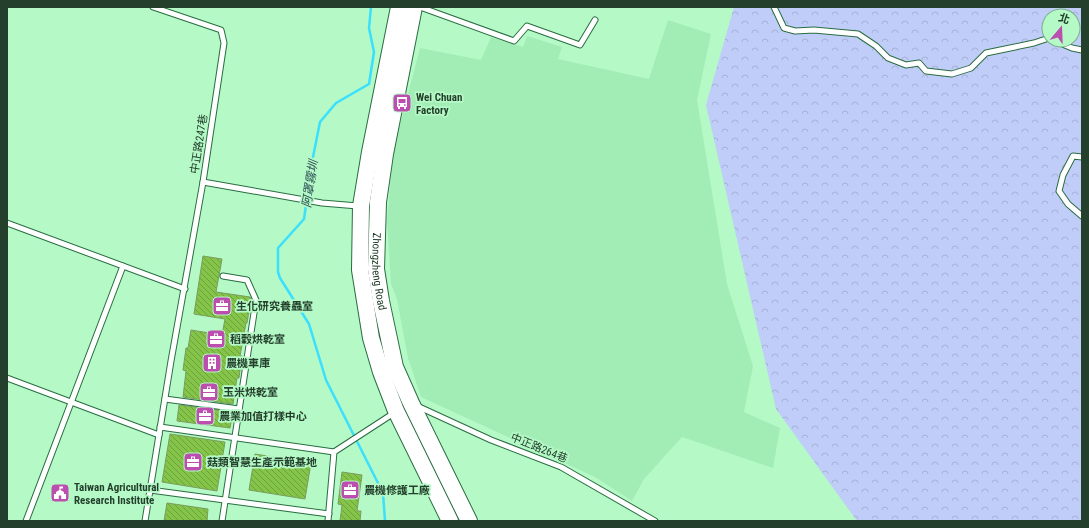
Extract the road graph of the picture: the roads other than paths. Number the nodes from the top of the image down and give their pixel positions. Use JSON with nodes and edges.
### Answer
{"nodes":[{"id":1,"x":153,"y":7,"type":"edge"},
{"id":2,"x":399,"y":7,"type":"edge"},
{"id":3,"x":414,"y":7,"type":"edge"},
{"id":4,"x":420,"y":7,"type":"edge"},
{"id":5,"x":774,"y":7,"type":"edge"},
{"id":6,"x":595,"y":20,"type":"dead end"},
{"id":7,"x":1041,"y":41,"type":"edge"},
{"id":8,"x":1072,"y":48,"type":"edge"},
{"id":9,"x":1082,"y":50,"type":"edge"},
{"id":10,"x":1082,"y":157,"type":"edge"},
{"id":11,"x":203,"y":182,"type":"junction"},
{"id":12,"x":369,"y":204,"type":"junction"},
{"id":13,"x":1082,"y":216,"type":"edge"},
{"id":14,"x":7,"y":223,"type":"edge"},
{"id":15,"x":123,"y":266,"type":"junction"},
{"id":16,"x":223,"y":276,"type":"dead end"},
{"id":17,"x":185,"y":289,"type":"junction"},
{"id":18,"x":7,"y":378,"type":"edge"},
{"id":19,"x":165,"y":399,"type":"junction"},
{"id":20,"x":72,"y":403,"type":"junction"},
{"id":21,"x":411,"y":403,"type":"junction"},
{"id":22,"x":239,"y":409,"type":"junction"},
{"id":23,"x":396,"y":411,"type":"junction"},
{"id":24,"x":160,"y":427,"type":"junction"},
{"id":25,"x":159,"y":435,"type":"junction"},
{"id":26,"x":235,"y":438,"type":"junction"},
{"id":27,"x":334,"y":452,"type":"junction"},
{"id":28,"x":150,"y":490,"type":"junction"},
{"id":29,"x":225,"y":500,"type":"junction"},
{"id":30,"x":329,"y":514,"type":"junction"},
{"id":31,"x":26,"y":521,"type":"edge"},
{"id":32,"x":145,"y":521,"type":"edge"},
{"id":33,"x":222,"y":521,"type":"edge"},
{"id":34,"x":328,"y":521,"type":"edge"},
{"id":35,"x":450,"y":521,"type":"edge"},
{"id":36,"x":469,"y":521,"type":"edge"},
{"id":37,"x":655,"y":521,"type":"edge"}],
"edges":[{"from":1,"to":11,"type":"lane","name":"中正路247巷"},
{"from":2,"to":12,"type":"main road","name":"Zhongzheng Road"},
{"from":3,"to":12,"type":"main road","name":"Zhongzheng Road"},
{"from":4,"to":6,"type":"lane"},
{"from":5,"to":7,"type":"lane"},
{"from":8,"to":9,"type":"lane"},
{"from":10,"to":13,"type":"lane"},
{"from":11,"to":12,"type":"lane","name":"中正路247巷"},
{"from":11,"to":17,"type":"lane"},
{"from":12,"to":21,"type":"main road","name":"Zhongzheng Road"},
{"from":12,"to":23,"type":"main road","name":"Zhongzheng Road"},
{"from":14,"to":15,"type":"lane"},
{"from":15,"to":17,"type":"lane"},
{"from":15,"to":20,"type":"lane"},
{"from":16,"to":22,"type":"lane"},
{"from":17,"to":19,"type":"lane"},
{"from":18,"to":20,"type":"lane"},
{"from":19,"to":22,"type":"lane"},
{"from":19,"to":24,"type":"lane"},
{"from":20,"to":25,"type":"lane"},
{"from":20,"to":31,"type":"lane"},
{"from":21,"to":36,"type":"main road","name":"Zhongzheng Road"},
{"from":21,"to":37,"type":"lane","name":"中正路264巷"},
{"from":22,"to":26,"type":"lane"},
{"from":23,"to":27,"type":"lane"},
{"from":23,"to":35,"type":"main road","name":"Zhongzheng Road"},
{"from":24,"to":25,"type":"lane"},
{"from":24,"to":26,"type":"lane"},
{"from":25,"to":28,"type":"lane"},
{"from":26,"to":27,"type":"lane"},
{"from":26,"to":29,"type":"lane"},
{"from":27,"to":30,"type":"lane"},
{"from":28,"to":29,"type":"lane"},
{"from":28,"to":32,"type":"lane"},
{"from":29,"to":30,"type":"lane"},
{"from":29,"to":33,"type":"lane"},
{"from":30,"to":34,"type":"lane"}]}
